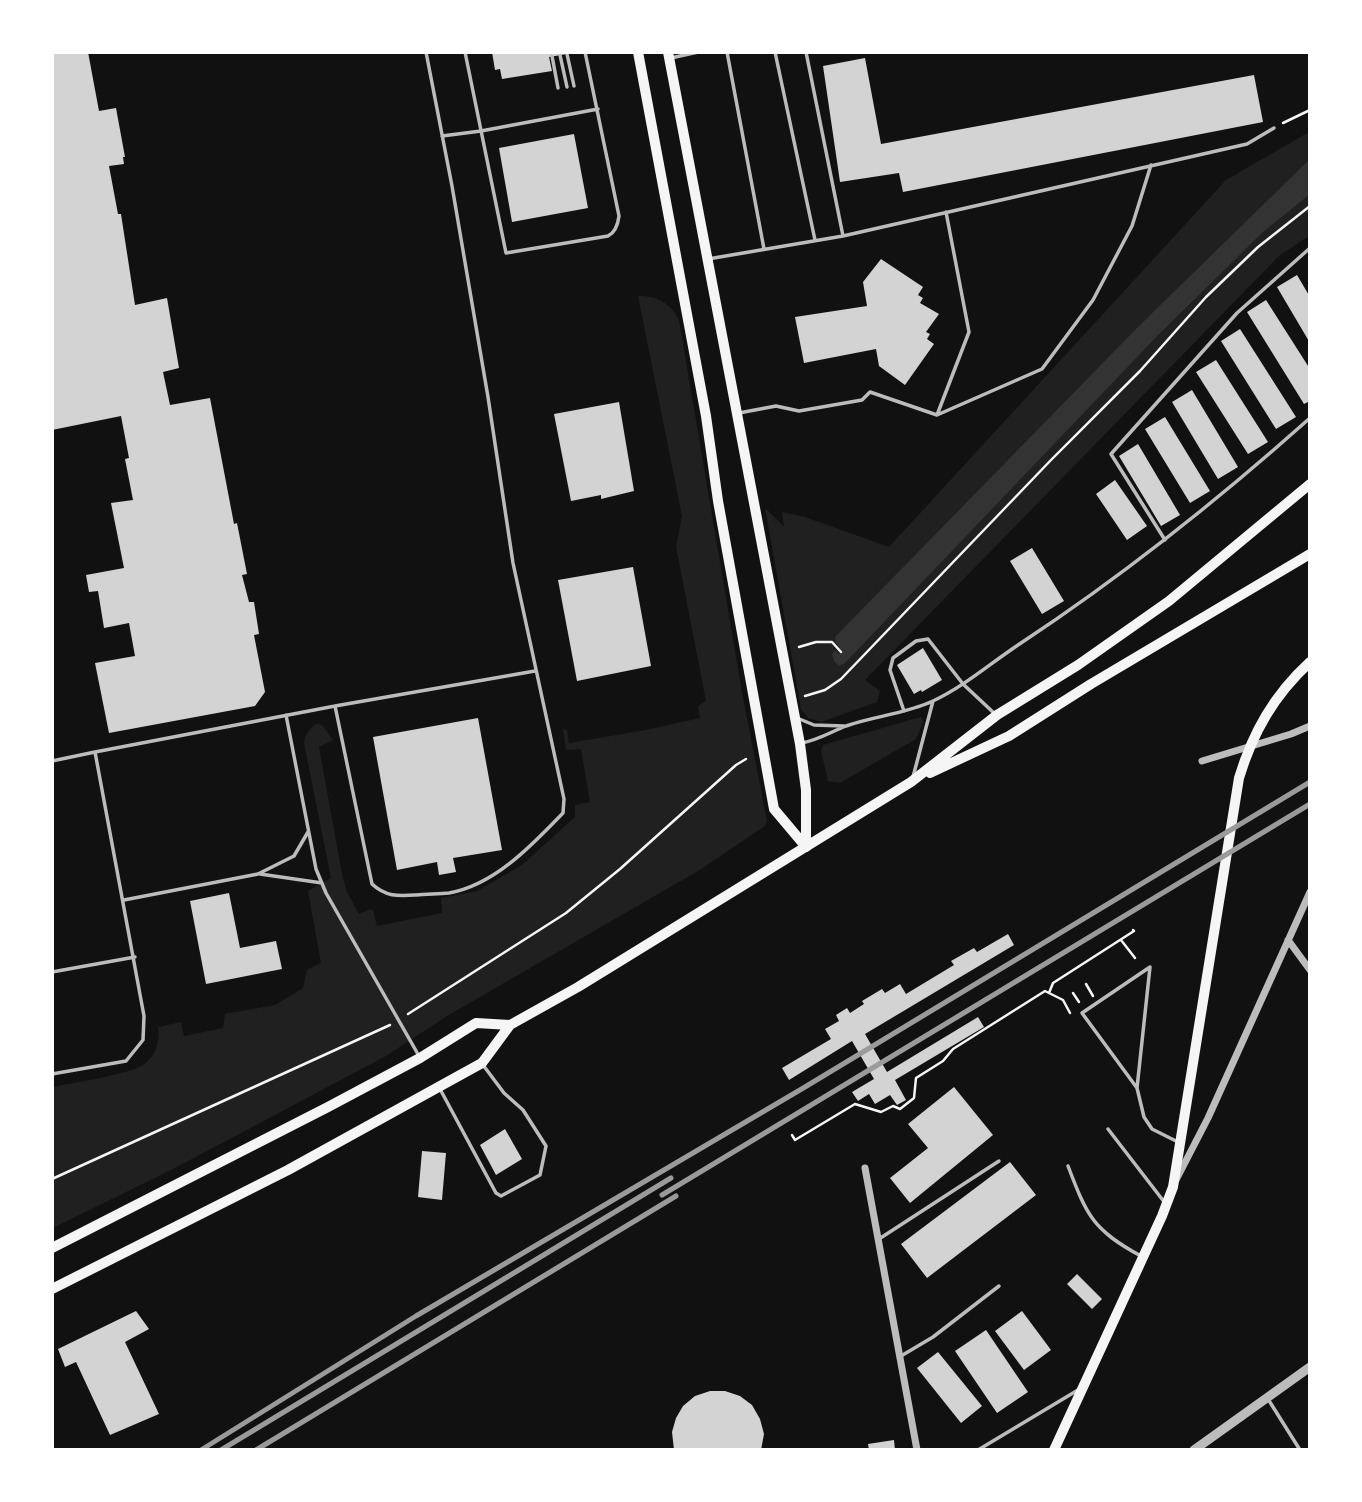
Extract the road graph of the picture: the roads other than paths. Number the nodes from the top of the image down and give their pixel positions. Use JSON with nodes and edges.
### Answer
{"nodes":[{"id":1,"x":426,"y":52,"type":"edge"},
{"id":2,"x":464,"y":52,"type":"edge"},
{"id":3,"x":585,"y":52,"type":"edge"},
{"id":4,"x":638,"y":52,"type":"edge"},
{"id":5,"x":698,"y":52,"type":"edge"},
{"id":6,"x":727,"y":52,"type":"edge"},
{"id":7,"x":775,"y":52,"type":"edge"},
{"id":8,"x":806,"y":52,"type":"edge"},
{"id":9,"x":567,"y":54,"type":"edge"},
{"id":10,"x":560,"y":55,"type":"dead end"},
{"id":11,"x":669,"y":55,"type":"edge"},
{"id":12,"x":552,"y":57,"type":"dead end"},
{"id":13,"x":574,"y":86,"type":"dead end"},
{"id":14,"x":567,"y":87,"type":"dead end"},
{"id":15,"x":558,"y":88,"type":"dead end"},
{"id":16,"x":598,"y":109,"type":"junction"},
{"id":17,"x":1274,"y":128,"type":"road end"},
{"id":18,"x":481,"y":131,"type":"junction"},
{"id":19,"x":442,"y":136,"type":"junction"},
{"id":20,"x":1151,"y":165,"type":"junction"},
{"id":21,"x":946,"y":212,"type":"junction"},
{"id":22,"x":843,"y":236,"type":"junction"},
{"id":23,"x":815,"y":240,"type":"junction"},
{"id":24,"x":1310,"y":248,"type":"edge"},
{"id":25,"x":764,"y":249,"type":"junction"},
{"id":26,"x":708,"y":259,"type":"junction"},
{"id":27,"x":737,"y":413,"type":"junction"},
{"id":28,"x":937,"y":415,"type":"junction"},
{"id":29,"x":1310,"y":418,"type":"edge"},
{"id":30,"x":1310,"y":484,"type":"edge"},
{"id":31,"x":1165,"y":540,"type":"junction"},
{"id":32,"x":1310,"y":554,"type":"edge"},
{"id":33,"x":1310,"y":662,"type":"edge"},
{"id":34,"x":535,"y":671,"type":"junction"},
{"id":35,"x":963,"y":684,"type":"junction"},
{"id":36,"x":933,"y":701,"type":"junction"},
{"id":37,"x":335,"y":706,"type":"junction"},
{"id":38,"x":904,"y":711,"type":"junction"},
{"id":39,"x":286,"y":715,"type":"junction"},
{"id":40,"x":997,"y":715,"type":"junction"},
{"id":41,"x":794,"y":717,"type":"junction"},
{"id":42,"x":846,"y":726,"type":"junction"},
{"id":43,"x":1310,"y":726,"type":"edge"},
{"id":44,"x":800,"y":744,"type":"junction"},
{"id":45,"x":95,"y":752,"type":"junction"},
{"id":46,"x":52,"y":761,"type":"edge"},
{"id":47,"x":1202,"y":761,"type":"dead end"},
{"id":48,"x":911,"y":782,"type":"junction"},
{"id":49,"x":309,"y":830,"type":"junction"},
{"id":50,"x":806,"y":847,"type":"junction"},
{"id":51,"x":258,"y":874,"type":"junction"},
{"id":52,"x":322,"y":883,"type":"junction"},
{"id":53,"x":1310,"y":892,"type":"edge"},
{"id":54,"x":124,"y":900,"type":"junction"},
{"id":55,"x":1288,"y":940,"type":"junction"},
{"id":56,"x":135,"y":957,"type":"junction"},
{"id":57,"x":1310,"y":970,"type":"edge"},
{"id":58,"x":52,"y":972,"type":"edge"},
{"id":59,"x":510,"y":1025,"type":"junction"},
{"id":60,"x":420,"y":1058,"type":"junction"},
{"id":61,"x":482,"y":1063,"type":"junction"},
{"id":62,"x":52,"y":1074,"type":"edge"},
{"id":63,"x":439,"y":1087,"type":"junction"},
{"id":64,"x":1137,"y":1088,"type":"junction"},
{"id":65,"x":1108,"y":1129,"type":"dead end"},
{"id":66,"x":1180,"y":1143,"type":"junction"},
{"id":67,"x":999,"y":1161,"type":"dead end"},
{"id":68,"x":1068,"y":1166,"type":"dead end"},
{"id":69,"x":865,"y":1168,"type":"dead end"},
{"id":70,"x":1173,"y":1186,"type":"junction"},
{"id":71,"x":1166,"y":1205,"type":"junction"},
{"id":72,"x":877,"y":1240,"type":"junction"},
{"id":73,"x":52,"y":1248,"type":"edge"},
{"id":74,"x":1143,"y":1257,"type":"junction"},
{"id":75,"x":999,"y":1286,"type":"dead end"},
{"id":76,"x":52,"y":1289,"type":"edge"},
{"id":77,"x":899,"y":1357,"type":"junction"},
{"id":78,"x":1310,"y":1367,"type":"edge"},
{"id":79,"x":1082,"y":1388,"type":"junction"},
{"id":80,"x":1267,"y":1397,"type":"junction"},
{"id":81,"x":1198,"y":1448,"type":"edge"},
{"id":82,"x":917,"y":1450,"type":"edge"},
{"id":83,"x":978,"y":1450,"type":"edge"},
{"id":84,"x":1054,"y":1450,"type":"edge"},
{"id":85,"x":1300,"y":1450,"type":"edge"}],
"edges":[{"from":1,"to":19,"type":"lane"},
{"from":2,"to":18,"type":"lane"},
{"from":3,"to":16,"type":"lane"},
{"from":4,"to":50,"type":"main road"},
{"from":5,"to":11,"type":"lane"},
{"from":6,"to":25,"type":"lane"},
{"from":7,"to":23,"type":"lane"},
{"from":8,"to":22,"type":"lane"},
{"from":9,"to":13,"type":"lane"},
{"from":10,"to":14,"type":"lane"},
{"from":11,"to":26,"type":"main road"},
{"from":12,"to":15,"type":"lane"},
{"from":16,"to":18,"type":"lane"},
{"from":16,"to":18,"type":"lane"},
{"from":17,"to":20,"type":"lane"},
{"from":18,"to":19,"type":"lane"},
{"from":19,"to":34,"type":"lane"},
{"from":20,"to":21,"type":"lane"},
{"from":20,"to":28,"type":"lane"},
{"from":21,"to":22,"type":"lane"},
{"from":21,"to":28,"type":"lane"},
{"from":22,"to":23,"type":"lane"},
{"from":23,"to":25,"type":"lane"},
{"from":24,"to":31,"type":"lane"},
{"from":25,"to":26,"type":"lane"},
{"from":26,"to":27,"type":"main road"},
{"from":27,"to":28,"type":"lane"},
{"from":27,"to":41,"type":"main road"},
{"from":29,"to":31,"type":"lane"},
{"from":30,"to":40,"type":"main road"},
{"from":31,"to":35,"type":"lane"},
{"from":32,"to":48,"type":"main road"},
{"from":33,"to":66,"type":"main road"},
{"from":34,"to":37,"type":"lane"},
{"from":34,"to":37,"type":"lane"},
{"from":35,"to":36,"type":"lane"},
{"from":35,"to":38,"type":"lane"},
{"from":35,"to":40,"type":"lane"},
{"from":36,"to":38,"type":"lane"},
{"from":36,"to":48,"type":"lane"},
{"from":37,"to":39,"type":"lane"},
{"from":38,"to":42,"type":"lane"},
{"from":39,"to":45,"type":"lane"},
{"from":39,"to":49,"type":"lane"},
{"from":40,"to":48,"type":"main road"},
{"from":41,"to":42,"type":"lane"},
{"from":41,"to":44,"type":"main road"},
{"from":42,"to":44,"type":"lane"},
{"from":43,"to":47,"type":"street"},
{"from":44,"to":50,"type":"main road"},
{"from":45,"to":46,"type":"lane"},
{"from":45,"to":54,"type":"lane"},
{"from":48,"to":50,"type":"main road"},
{"from":49,"to":51,"type":"lane"},
{"from":49,"to":52,"type":"lane"},
{"from":50,"to":59,"type":"main road"},
{"from":51,"to":52,"type":"lane"},
{"from":51,"to":54,"type":"lane"},
{"from":52,"to":60,"type":"lane"},
{"from":53,"to":55,"type":"street"},
{"from":54,"to":56,"type":"lane"},
{"from":55,"to":57,"type":"street"},
{"from":55,"to":70,"type":"street"},
{"from":56,"to":58,"type":"lane"},
{"from":56,"to":62,"type":"lane"},
{"from":59,"to":60,"type":"main road"},
{"from":59,"to":61,"type":"main road"},
{"from":60,"to":73,"type":"main road"},
{"from":61,"to":63,"type":"main road"},
{"from":61,"to":63,"type":"lane"},
{"from":63,"to":76,"type":"main road"},
{"from":64,"to":64,"type":"lane"},
{"from":64,"to":66,"type":"lane"},
{"from":65,"to":71,"type":"lane"},
{"from":66,"to":70,"type":"main road"},
{"from":67,"to":72,"type":"lane"},
{"from":68,"to":74,"type":"lane"},
{"from":69,"to":72,"type":"street"},
{"from":70,"to":71,"type":"main road"},
{"from":71,"to":74,"type":"main road"},
{"from":72,"to":77,"type":"street"},
{"from":74,"to":79,"type":"main road"},
{"from":75,"to":77,"type":"lane"},
{"from":77,"to":82,"type":"street"},
{"from":78,"to":80,"type":"street"},
{"from":79,"to":83,"type":"lane"},
{"from":79,"to":84,"type":"main road"},
{"from":80,"to":81,"type":"street"},
{"from":80,"to":85,"type":"lane"}]}
